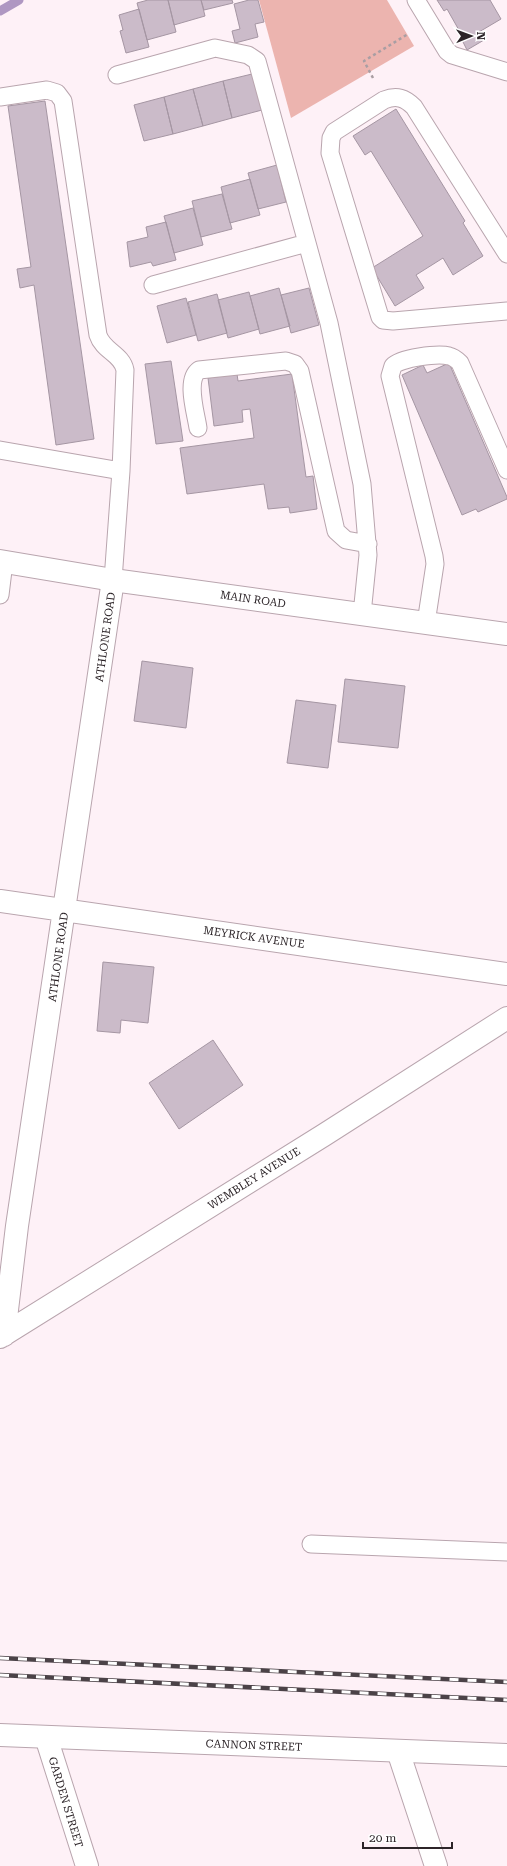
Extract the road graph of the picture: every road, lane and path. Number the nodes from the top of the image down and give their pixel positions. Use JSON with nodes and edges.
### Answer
{"nodes":[{"id":1,"x":416,"y":0,"type":"edge"},
{"id":2,"x":428,"y":21,"type":"junction"},
{"id":3,"x":507,"y":72,"type":"edge"},
{"id":4,"x":117,"y":75,"type":"dead end"},
{"id":5,"x":0,"y":97,"type":"edge"},
{"id":6,"x":384,"y":100,"type":"junction"},
{"id":7,"x":307,"y":243,"type":"junction"},
{"id":8,"x":507,"y":254,"type":"edge"},
{"id":9,"x":153,"y":285,"type":"dead end"},
{"id":10,"x":507,"y":311,"type":"edge"},
{"id":11,"x":198,"y":428,"type":"dead end"},
{"id":12,"x":0,"y":450,"type":"edge"},
{"id":13,"x":507,"y":470,"type":"edge"},
{"id":14,"x":121,"y":471,"type":"junction"},
{"id":15,"x":368,"y":544,"type":"junction"},
{"id":16,"x":2,"y":562,"type":"edge"},
{"id":17,"x":113,"y":580,"type":"junction"},
{"id":18,"x":0,"y":595,"type":"edge"},
{"id":19,"x":362,"y":614,"type":"junction"},
{"id":20,"x":426,"y":623,"type":"junction"},
{"id":21,"x":507,"y":634,"type":"edge"},
{"id":22,"x":0,"y":901,"type":"edge"},
{"id":23,"x":65,"y":909,"type":"junction"},
{"id":24,"x":507,"y":974,"type":"edge"},
{"id":25,"x":507,"y":1018,"type":"edge"},
{"id":26,"x":9,"y":1225,"type":"edge"},
{"id":27,"x":2,"y":1336,"type":"edge"},
{"id":28,"x":311,"y":1544,"type":"dead end"},
{"id":29,"x":507,"y":1552,"type":"edge"},
{"id":30,"x":0,"y":1735,"type":"edge"},
{"id":31,"x":46,"y":1737,"type":"junction"},
{"id":32,"x":398,"y":1751,"type":"junction"},
{"id":33,"x":507,"y":1755,"type":"edge"},
{"id":34,"x":86,"y":1866,"type":"edge"},
{"id":35,"x":436,"y":1866,"type":"edge"}],
"edges":[{"from":1,"to":2,"type":"lane"},
{"from":2,"to":3,"type":"lane"},
{"from":2,"to":6,"type":"path"},
{"from":4,"to":7,"type":"lane"},
{"from":5,"to":14,"type":"lane"},
{"from":6,"to":8,"type":"lane"},
{"from":6,"to":10,"type":"lane"},
{"from":7,"to":9,"type":"lane"},
{"from":7,"to":15,"type":"lane"},
{"from":11,"to":15,"type":"lane"},
{"from":12,"to":14,"type":"lane"},
{"from":13,"to":20,"type":"lane"},
{"from":14,"to":17,"type":"lane"},
{"from":15,"to":19,"type":"lane"},
{"from":16,"to":17,"type":"street","name":"MAIN ROAD"},
{"from":16,"to":18,"type":"lane"},
{"from":17,"to":19,"type":"street","name":"MAIN ROAD"},
{"from":17,"to":23,"type":"street","name":"ATHLONE ROAD"},
{"from":19,"to":20,"type":"street","name":"MAIN ROAD"},
{"from":20,"to":21,"type":"street","name":"MAIN ROAD"},
{"from":22,"to":23,"type":"street","name":"MEYRICK AVENUE"},
{"from":23,"to":24,"type":"street","name":"MEYRICK AVENUE"},
{"from":23,"to":26,"type":"street","name":"ATHLONE ROAD"},
{"from":25,"to":27,"type":"street","name":"WEMBLEY AVENUE"},
{"from":26,"to":27,"type":"street","name":"ATHLONE ROAD"},
{"from":28,"to":29,"type":"lane"},
{"from":30,"to":31,"type":"street","name":"CANNON STREET"},
{"from":31,"to":32,"type":"street","name":"CANNON STREET"},
{"from":31,"to":34,"type":"street","name":"GARDEN STREET"},
{"from":32,"to":33,"type":"street","name":"CANNON STREET"},
{"from":32,"to":35,"type":"street"}]}
